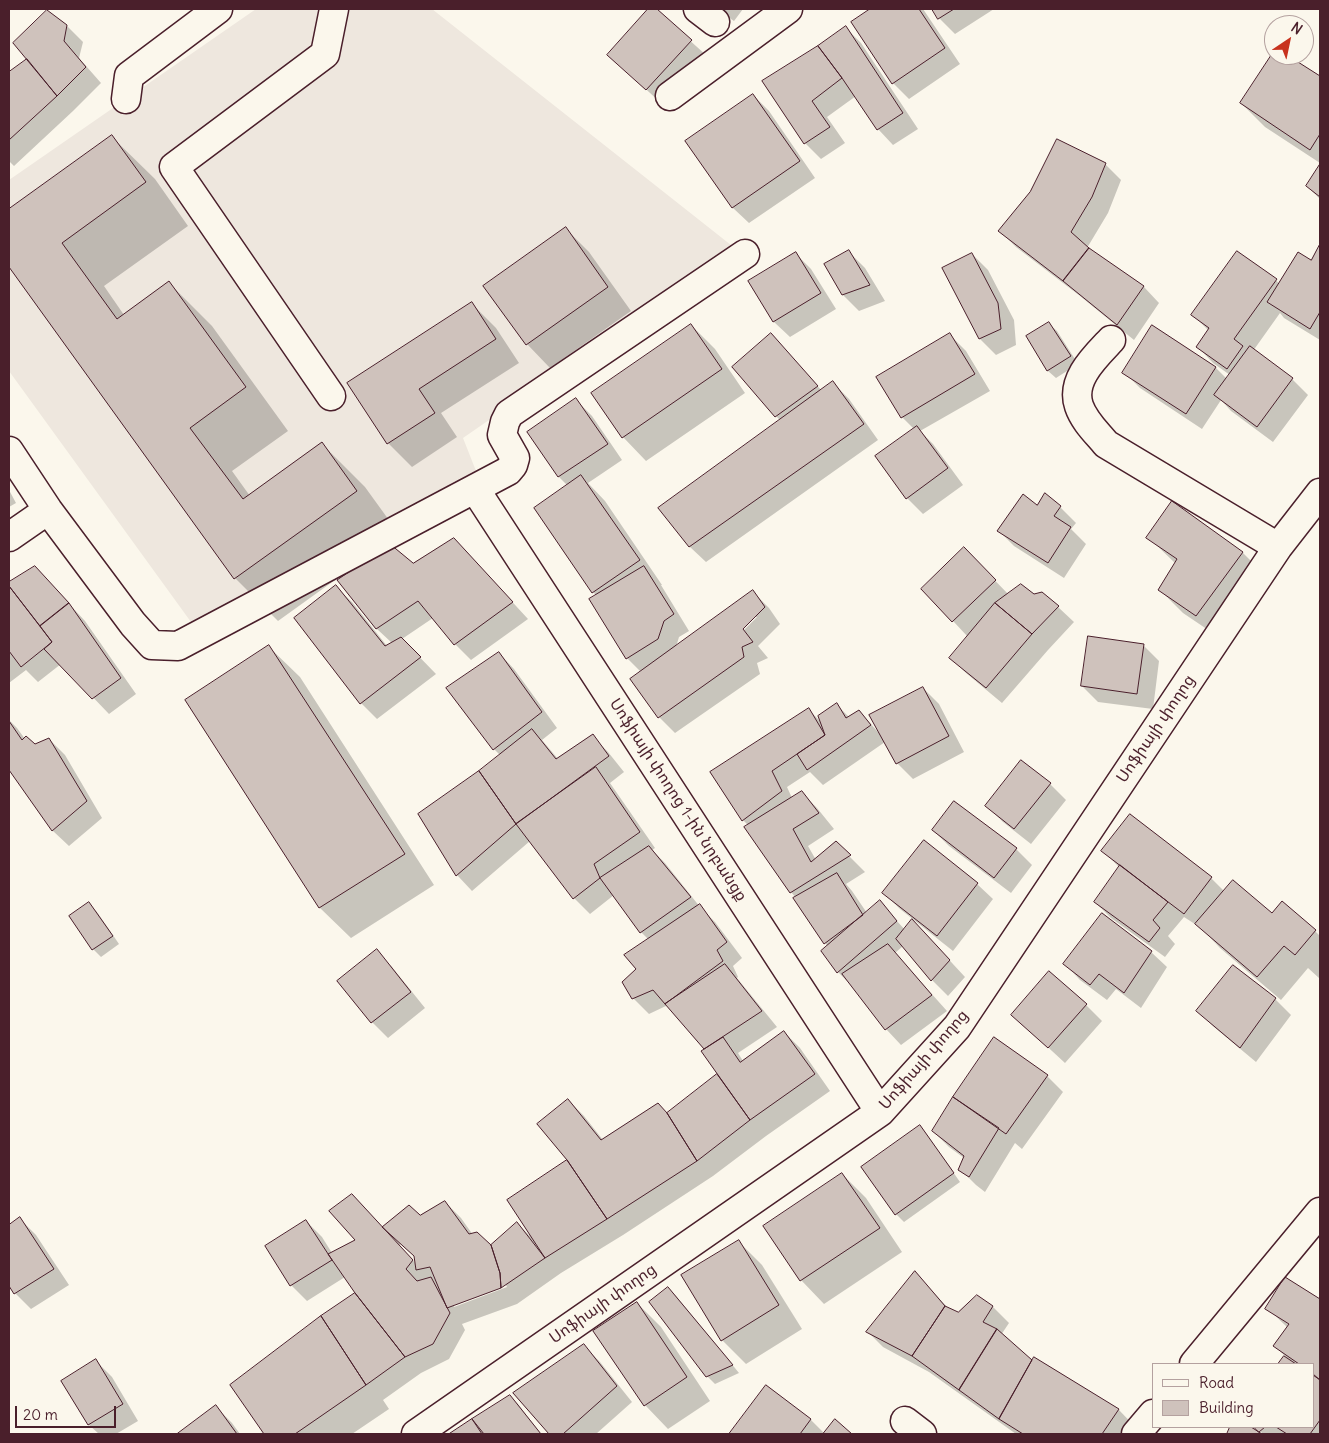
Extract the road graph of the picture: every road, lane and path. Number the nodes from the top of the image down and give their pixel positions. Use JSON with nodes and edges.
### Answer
{"nodes":[{"id":1,"x":218,"y":9,"type":"edge"},
{"id":2,"x":334,"y":9,"type":"edge"},
{"id":3,"x":788,"y":9,"type":"edge"},
{"id":4,"x":670,"y":96,"type":"dead end"},
{"id":5,"x":126,"y":99,"type":"dead end"},
{"id":6,"x":744,"y":254,"type":"dead end"},
{"id":7,"x":1112,"y":340,"type":"dead end"},
{"id":8,"x":331,"y":396,"type":"dead end"},
{"id":9,"x":9,"y":451,"type":"edge"},
{"id":10,"x":475,"y":489,"type":"junction"},
{"id":11,"x":1320,"y":493,"type":"edge"},
{"id":12,"x":48,"y":510,"type":"junction"},
{"id":13,"x":9,"y":537,"type":"edge"},
{"id":14,"x":1278,"y":546,"type":"junction"},
{"id":15,"x":880,"y":1112,"type":"junction"},
{"id":16,"x":1320,"y":1212,"type":"edge"},
{"id":17,"x":1195,"y":1363,"type":"edge"},
{"id":18,"x":1152,"y":1415,"type":"edge"},
{"id":19,"x":416,"y":1434,"type":"edge"},
{"id":20,"x":1136,"y":1434,"type":"edge"}],
"edges":[{"from":1,"to":5,"type":"street"},
{"from":2,"to":8,"type":"street"},
{"from":3,"to":4,"type":"street"},
{"from":6,"to":10,"type":"street"},
{"from":7,"to":14,"type":"street"},
{"from":9,"to":12,"type":"street"},
{"from":10,"to":12,"type":"street"},
{"from":10,"to":15,"type":"street","name":"Սոֆիայի փողոց 1-ին նրբանցք"},
{"from":11,"to":14,"type":"street","name":"Սոֆիայի փողոց"},
{"from":12,"to":13,"type":"street"},
{"from":14,"to":15,"type":"street","name":"Սոֆիայի փողոց"},
{"from":15,"to":19,"type":"street","name":"Սոֆիայի փողոց"},
{"from":16,"to":17,"type":"street"},
{"from":18,"to":20,"type":"street"}]}
